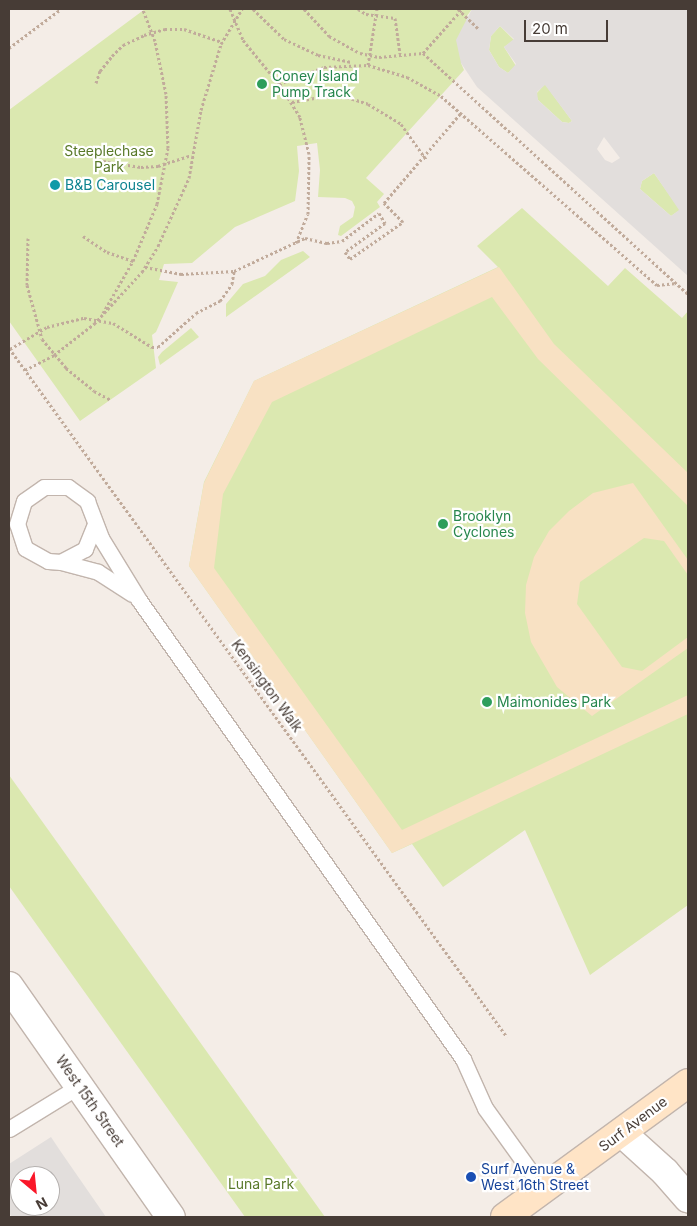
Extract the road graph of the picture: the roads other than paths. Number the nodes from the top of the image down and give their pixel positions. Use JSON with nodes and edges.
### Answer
{"nodes":[{"id":1,"x":94,"y":524,"type":"junction"},
{"id":2,"x":61,"y":562,"type":"junction"},
{"id":3,"x":139,"y":600,"type":"junction"},
{"id":4,"x":9,"y":986,"type":"edge"},
{"id":5,"x":688,"y":1083,"type":"edge"},
{"id":6,"x":79,"y":1086,"type":"junction"},
{"id":7,"x":9,"y":1129,"type":"edge"},
{"id":8,"x":622,"y":1133,"type":"junction"},
{"id":9,"x":544,"y":1190,"type":"junction"},
{"id":10,"x":688,"y":1198,"type":"edge"},
{"id":11,"x":171,"y":1217,"type":"edge"},
{"id":12,"x":505,"y":1217,"type":"edge"}],
"edges":[{"from":1,"to":2,"type":"lane"},
{"from":1,"to":2,"type":"lane"},
{"from":1,"to":3,"type":"lane"},
{"from":2,"to":3,"type":"lane"},
{"from":3,"to":9,"type":"lane"},
{"from":4,"to":6,"type":"street","name":"West 15th Street"},
{"from":5,"to":8,"type":"main road","name":"Surf Avenue"},
{"from":6,"to":7,"type":"lane"},
{"from":6,"to":11,"type":"street","name":"West 15th Street"},
{"from":8,"to":9,"type":"main road","name":"Surf Avenue"},
{"from":8,"to":10,"type":"street"},
{"from":9,"to":12,"type":"main road","name":"Surf Avenue"}]}
